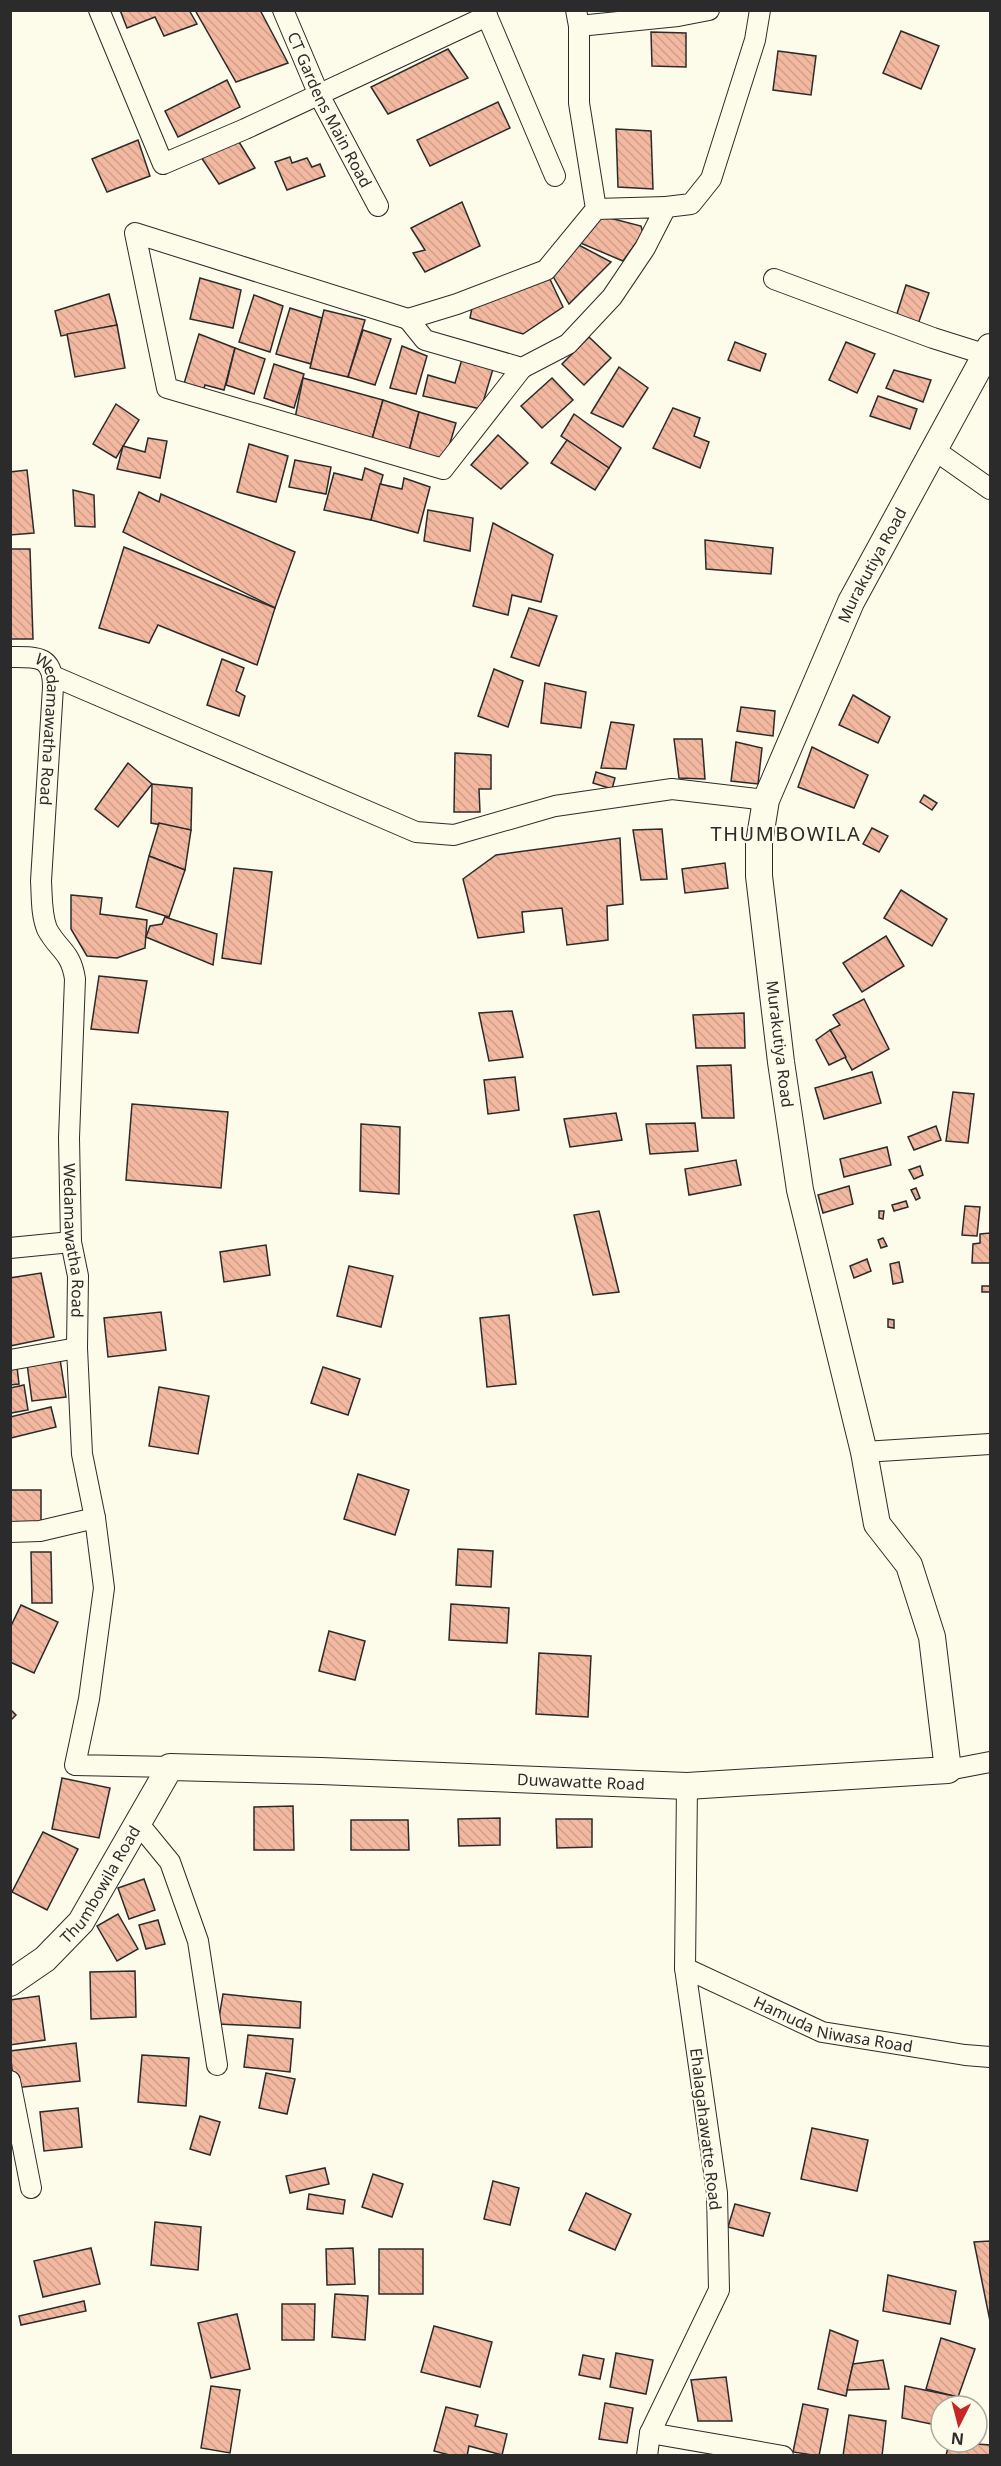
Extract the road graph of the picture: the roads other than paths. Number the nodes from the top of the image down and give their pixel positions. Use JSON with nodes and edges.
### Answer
{"nodes":[{"id":1,"x":99,"y":10,"type":"edge"},
{"id":2,"x":283,"y":10,"type":"edge"},
{"id":3,"x":709,"y":10,"type":"edge"},
{"id":4,"x":760,"y":10,"type":"edge"},
{"id":5,"x":485,"y":13,"type":"edge"},
{"id":6,"x":578,"y":18,"type":"edge"},
{"id":7,"x":319,"y":95,"type":"junction"},
{"id":8,"x":555,"y":176,"type":"dead end"},
{"id":9,"x":378,"y":206,"type":"dead end"},
{"id":10,"x":666,"y":207,"type":"junction"},
{"id":11,"x":596,"y":209,"type":"junction"},
{"id":12,"x":774,"y":279,"type":"dead end"},
{"id":13,"x":408,"y":319,"type":"junction"},
{"id":14,"x":989,"y":351,"type":"edge"},
{"id":15,"x":522,"y":368,"type":"junction"},
{"id":16,"x":936,"y":450,"type":"junction"},
{"id":17,"x":990,"y":489,"type":"edge"},
{"id":18,"x":10,"y":657,"type":"edge"},
{"id":19,"x":53,"y":676,"type":"junction"},
{"id":20,"x":766,"y":800,"type":"junction"},
{"id":21,"x":71,"y":1242,"type":"junction"},
{"id":22,"x":10,"y":1248,"type":"edge"},
{"id":23,"x":77,"y":1348,"type":"junction"},
{"id":24,"x":10,"y":1360,"type":"edge"},
{"id":25,"x":990,"y":1443,"type":"edge"},
{"id":26,"x":864,"y":1452,"type":"junction"},
{"id":27,"x":95,"y":1518,"type":"junction"},
{"id":28,"x":10,"y":1532,"type":"edge"},
{"id":29,"x":990,"y":1762,"type":"edge"},
{"id":30,"x":170,"y":1767,"type":"junction"},
{"id":31,"x":948,"y":1770,"type":"junction"},
{"id":32,"x":687,"y":1786,"type":"junction"},
{"id":33,"x":138,"y":1823,"type":"junction"},
{"id":34,"x":685,"y":1968,"type":"junction"},
{"id":35,"x":10,"y":1983,"type":"edge"},
{"id":36,"x":990,"y":2057,"type":"edge"},
{"id":37,"x":217,"y":2065,"type":"dead end"},
{"id":38,"x":10,"y":2081,"type":"edge"},
{"id":39,"x":31,"y":2188,"type":"dead end"},
{"id":40,"x":650,"y":2433,"type":"junction"},
{"id":41,"x":647,"y":2456,"type":"edge"},
{"id":42,"x":783,"y":2456,"type":"edge"}],
"edges":[{"from":1,"to":7,"type":"street"},
{"from":2,"to":7,"type":"street","name":"CT Gardens Main Road"},
{"from":3,"to":6,"type":"street"},
{"from":4,"to":10,"type":"street"},
{"from":5,"to":7,"type":"street"},
{"from":5,"to":8,"type":"street"},
{"from":6,"to":11,"type":"street"},
{"from":7,"to":9,"type":"street","name":"CT Gardens Main Road"},
{"from":10,"to":11,"type":"street"},
{"from":10,"to":15,"type":"street"},
{"from":11,"to":13,"type":"street"},
{"from":12,"to":14,"type":"street"},
{"from":13,"to":15,"type":"street"},
{"from":13,"to":15,"type":"street"},
{"from":14,"to":16,"type":"street","name":"Murakutiya Road"},
{"from":16,"to":17,"type":"street"},
{"from":16,"to":20,"type":"street","name":"Murakutiya Road"},
{"from":18,"to":19,"type":"street","name":"Wedamawatha Road"},
{"from":19,"to":20,"type":"street"},
{"from":19,"to":21,"type":"street","name":"Wedamawatha Road"},
{"from":20,"to":26,"type":"street","name":"Murakutiya Road"},
{"from":21,"to":22,"type":"street"},
{"from":21,"to":23,"type":"street","name":"Wedamawatha Road"},
{"from":23,"to":24,"type":"street"},
{"from":23,"to":27,"type":"street","name":"Wedamawatha Road"},
{"from":25,"to":26,"type":"street"},
{"from":26,"to":31,"type":"street","name":"Murakutiya Road"},
{"from":27,"to":28,"type":"street"},
{"from":27,"to":30,"type":"street","name":"Wedamawatha Road"},
{"from":29,"to":31,"type":"street","name":"Duwawatte Road"},
{"from":30,"to":32,"type":"street","name":"Duwawatte Road"},
{"from":30,"to":33,"type":"street","name":"Thumbowila Road"},
{"from":31,"to":32,"type":"street","name":"Duwawatte Road"},
{"from":32,"to":34,"type":"street","name":"Ehalagahawatte Road"},
{"from":33,"to":35,"type":"street","name":"Thumbowila Road"},
{"from":33,"to":37,"type":"street"},
{"from":34,"to":36,"type":"street","name":"Hamuda Niwasa Road"},
{"from":34,"to":40,"type":"street","name":"Ehalagahawatte Road"},
{"from":38,"to":39,"type":"street"},
{"from":40,"to":41,"type":"street","name":"Ehalagahawatte Road"},
{"from":40,"to":42,"type":"street"}]}
